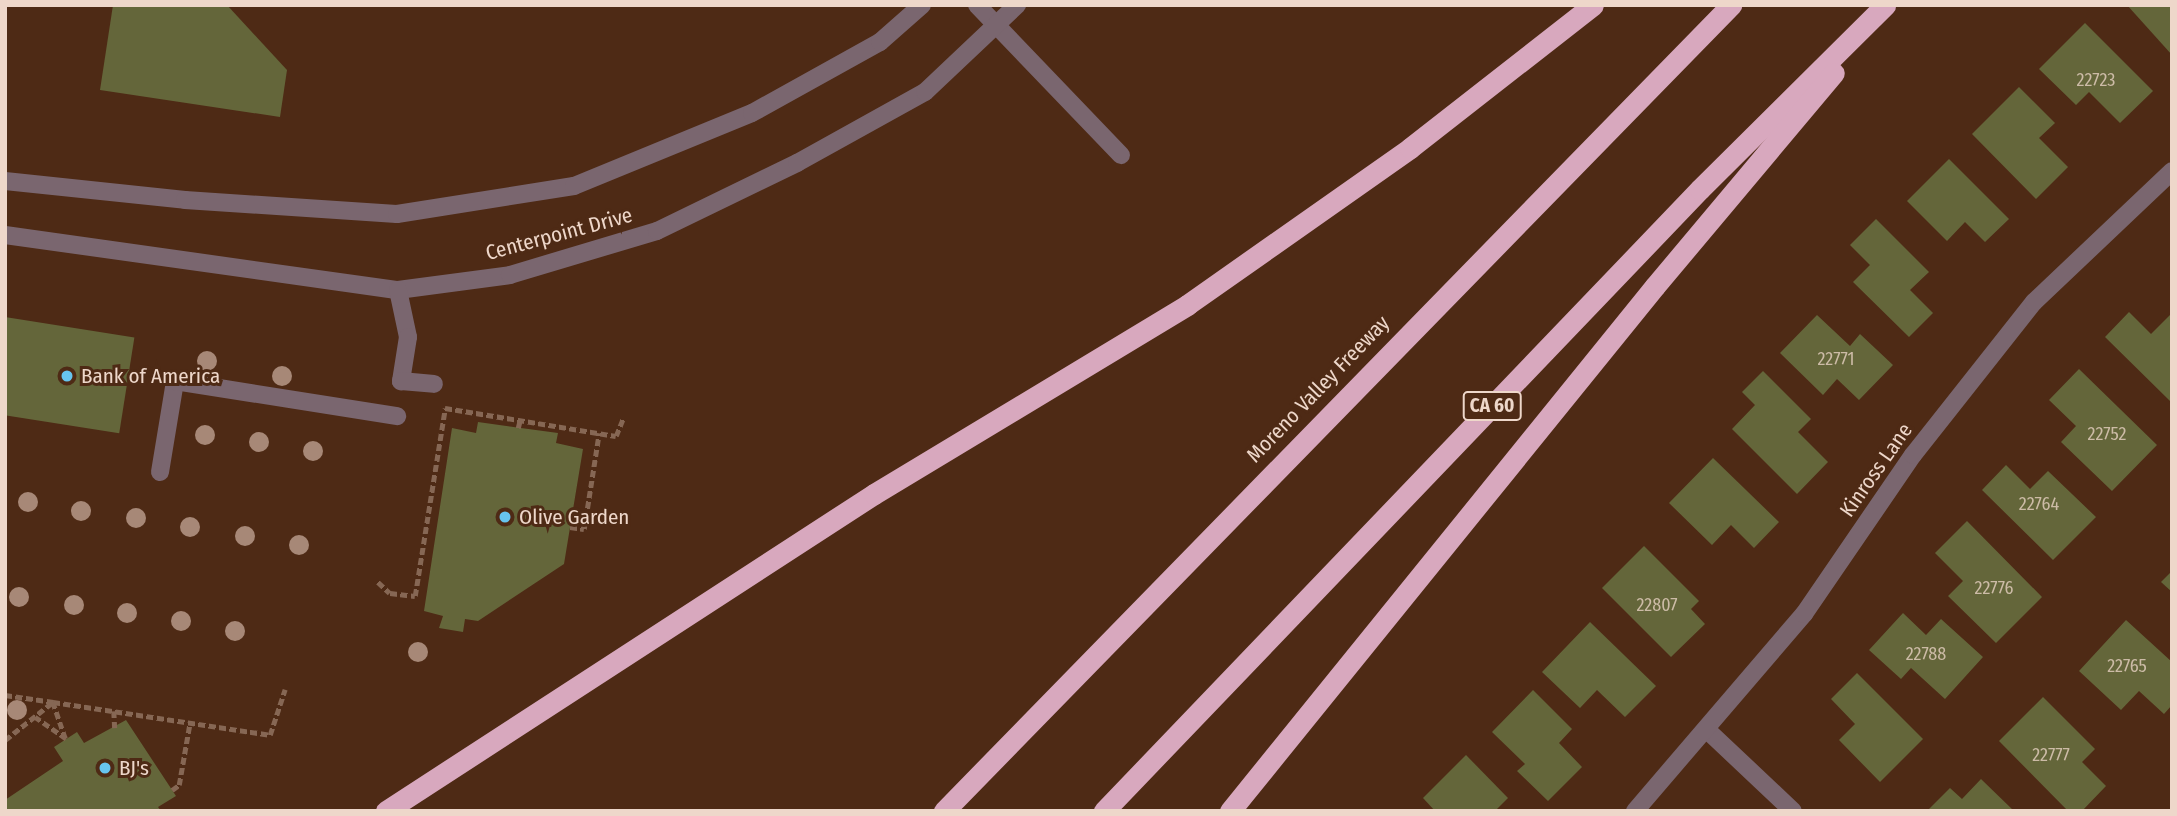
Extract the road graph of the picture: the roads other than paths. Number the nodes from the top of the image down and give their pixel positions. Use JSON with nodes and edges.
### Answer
{"nodes":[{"id":1,"x":922,"y":5,"type":"edge"},
{"id":2,"x":977,"y":5,"type":"edge"},
{"id":3,"x":1017,"y":5,"type":"edge"},
{"id":4,"x":1593,"y":5,"type":"edge"},
{"id":5,"x":1731,"y":5,"type":"edge"},
{"id":6,"x":1885,"y":5,"type":"edge"},
{"id":7,"x":1892,"y":5,"type":"edge"},
{"id":8,"x":998,"y":28,"type":"junction"},
{"id":9,"x":1121,"y":155,"type":"dead end"},
{"id":10,"x":2172,"y":171,"type":"edge"},
{"id":11,"x":5,"y":181,"type":"edge"},
{"id":12,"x":5,"y":235,"type":"edge"},
{"id":13,"x":398,"y":289,"type":"junction"},
{"id":14,"x":434,"y":384,"type":"dead end"},
{"id":15,"x":397,"y":416,"type":"dead end"},
{"id":16,"x":160,"y":472,"type":"dead end"},
{"id":17,"x":1707,"y":730,"type":"junction"},
{"id":18,"x":386,"y":811,"type":"edge"},
{"id":19,"x":944,"y":811,"type":"edge"},
{"id":20,"x":1104,"y":811,"type":"edge"},
{"id":21,"x":1230,"y":811,"type":"edge"},
{"id":22,"x":1635,"y":811,"type":"edge"},
{"id":23,"x":1793,"y":811,"type":"edge"}],
"edges":[{"from":1,"to":11,"type":"street","name":"Centerpoint Drive"},
{"from":2,"to":8,"type":"street"},
{"from":3,"to":8,"type":"street","name":"Centerpoint Drive"},
{"from":4,"to":18,"type":"highway"},
{"from":5,"to":19,"type":"highway","name":"Moreno Valley Freeway"},
{"from":6,"to":20,"type":"highway","number":"CA 60"},
{"from":7,"to":21,"type":"highway"},
{"from":8,"to":9,"type":"street"},
{"from":8,"to":13,"type":"street","name":"Centerpoint Drive"},
{"from":10,"to":17,"type":"street","name":"Kinross Lane"},
{"from":12,"to":13,"type":"street","name":"Centerpoint Drive"},
{"from":13,"to":14,"type":"street"},
{"from":15,"to":16,"type":"street"},
{"from":17,"to":22,"type":"street","name":"Kinross Lane"},
{"from":17,"to":23,"type":"street"}]}
